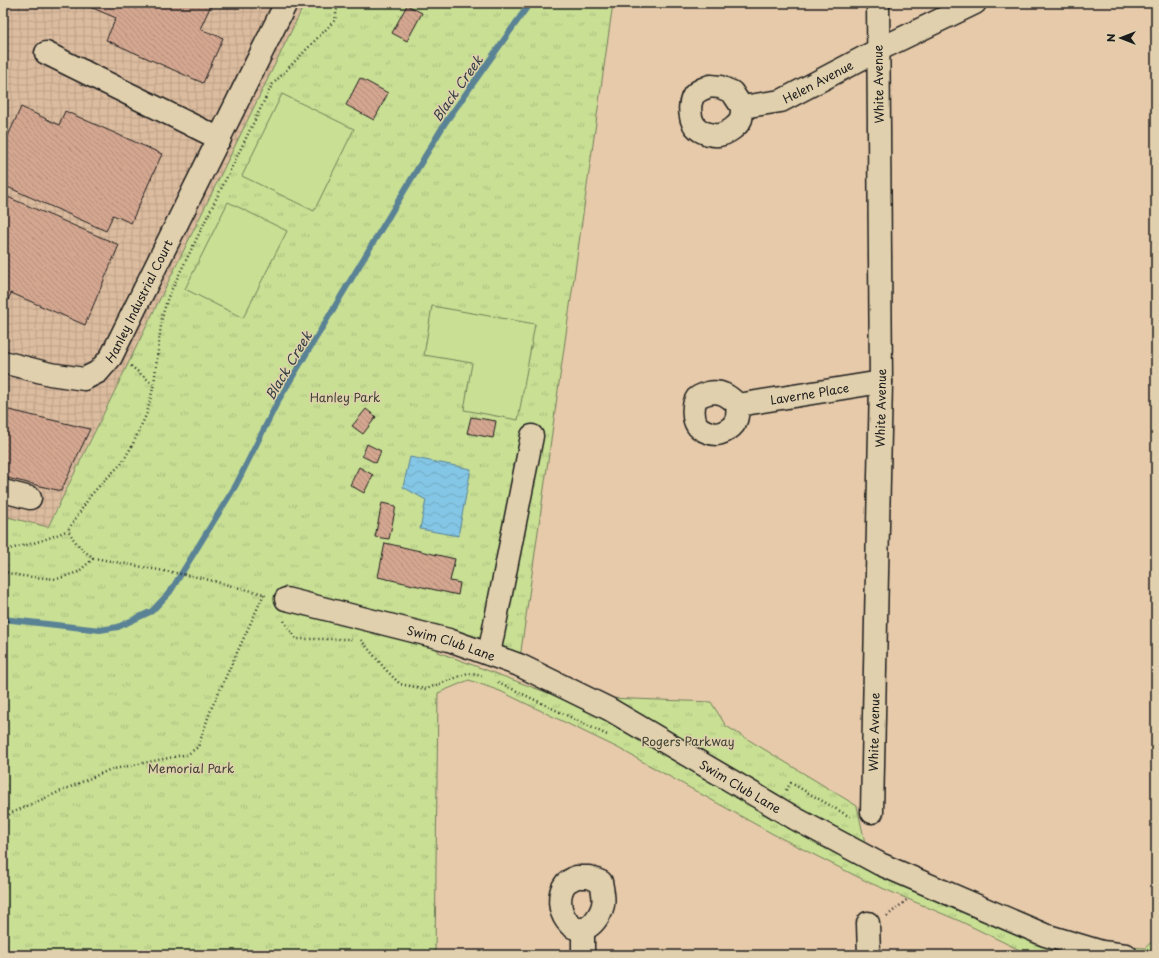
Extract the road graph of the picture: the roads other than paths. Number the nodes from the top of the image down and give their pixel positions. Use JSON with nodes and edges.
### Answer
{"nodes":[{"id":1,"x":286,"y":3,"type":"edge"},
{"id":2,"x":878,"y":3,"type":"edge"},
{"id":3,"x":975,"y":3,"type":"edge"},
{"id":4,"x":878,"y":50,"type":"junction"},
{"id":5,"x":46,"y":53,"type":"dead end"},
{"id":6,"x":742,"y":106,"type":"dead end"},
{"id":7,"x":220,"y":139,"type":"junction"},
{"id":8,"x":3,"y":362,"type":"edge"},
{"id":9,"x":881,"y":382,"type":"junction"},
{"id":10,"x":738,"y":404,"type":"dead end"},
{"id":11,"x":532,"y":436,"type":"dead end"},
{"id":12,"x":3,"y":491,"type":"edge"},
{"id":13,"x":30,"y":498,"type":"dead end"},
{"id":14,"x":279,"y":606,"type":"road end"},
{"id":15,"x":489,"y":654,"type":"junction"},
{"id":16,"x":872,"y":812,"type":"dead end"},
{"id":17,"x":868,"y":923,"type":"road end"},
{"id":18,"x":583,"y":929,"type":"dead end"},
{"id":19,"x":583,"y":955,"type":"edge"},
{"id":20,"x":869,"y":955,"type":"edge"},
{"id":21,"x":1126,"y":955,"type":"edge"}],
"edges":[{"from":1,"to":7,"type":"street","name":"Hanley Industrial Court"},
{"from":2,"to":4,"type":"street","name":"White Avenue"},
{"from":3,"to":4,"type":"street","name":"Helen Avenue"},
{"from":4,"to":6,"type":"street","name":"Helen Avenue"},
{"from":4,"to":9,"type":"street","name":"White Avenue"},
{"from":5,"to":7,"type":"street"},
{"from":7,"to":8,"type":"street","name":"Hanley Industrial Court"},
{"from":9,"to":10,"type":"street","name":"Laverne Place"},
{"from":9,"to":16,"type":"street","name":"White Avenue"},
{"from":11,"to":15,"type":"street"},
{"from":12,"to":13,"type":"street"},
{"from":14,"to":15,"type":"street","name":"Swim Club Lane"},
{"from":15,"to":21,"type":"street","name":"Swim Club Lane"},
{"from":17,"to":20,"type":"street"},
{"from":18,"to":19,"type":"street"}]}
